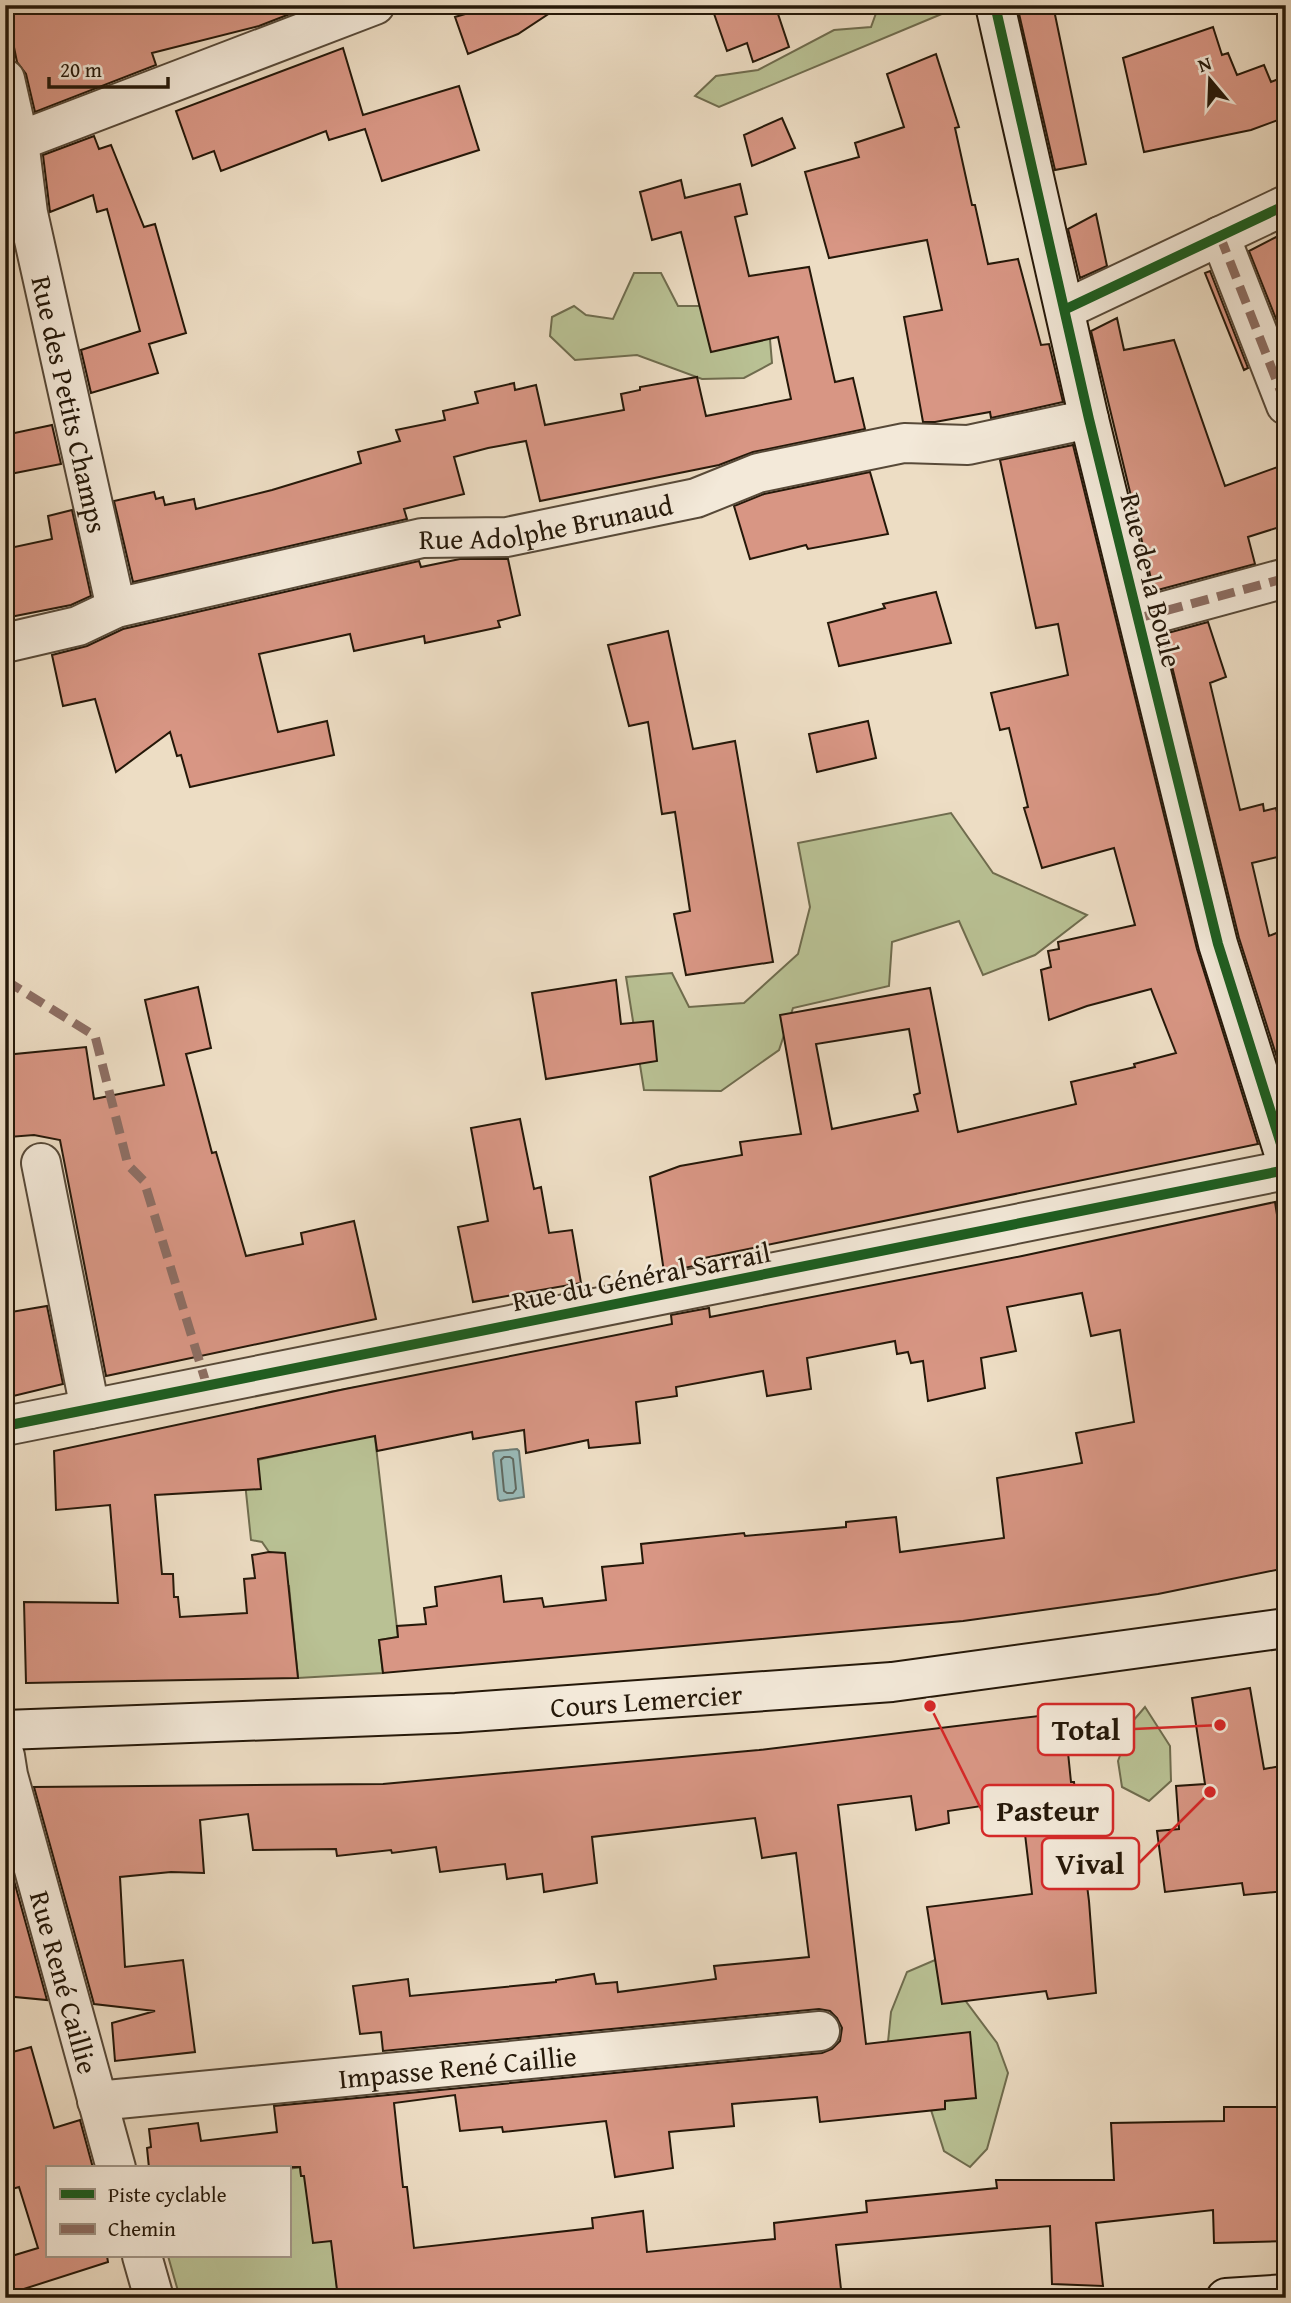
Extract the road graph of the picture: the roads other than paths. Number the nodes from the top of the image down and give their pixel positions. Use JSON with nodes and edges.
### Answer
{"nodes":[{"id":1,"x":375,"y":5,"type":"edge"},
{"id":2,"x":995,"y":5,"type":"edge"},
{"id":3,"x":5,"y":79,"type":"edge"},
{"id":4,"x":19,"y":141,"type":"junction"},
{"id":5,"x":1286,"y":205,"type":"edge"},
{"id":6,"x":17,"y":215,"type":"edge"},
{"id":7,"x":1220,"y":236,"type":"junction"},
{"id":8,"x":1066,"y":309,"type":"junction"},
{"id":9,"x":1286,"y":405,"type":"edge"},
{"id":10,"x":1089,"y":419,"type":"junction"},
{"id":11,"x":1286,"y":578,"type":"edge"},
{"id":12,"x":116,"y":608,"type":"junction"},
{"id":13,"x":1139,"y":618,"type":"junction"},
{"id":14,"x":5,"y":643,"type":"edge"},
{"id":15,"x":1286,"y":1160,"type":"edge"},
{"id":16,"x":41,"y":1163,"type":"dead end"},
{"id":17,"x":1286,"y":1170,"type":"edge"},
{"id":18,"x":90,"y":1409,"type":"junction"},
{"id":19,"x":5,"y":1426,"type":"edge"},
{"id":20,"x":1286,"y":1628,"type":"edge"},
{"id":21,"x":5,"y":1730,"type":"edge"},
{"id":22,"x":5,"y":1756,"type":"edge"},
{"id":23,"x":820,"y":2031,"type":"dead end"},
{"id":24,"x":97,"y":2101,"type":"junction"},
{"id":25,"x":115,"y":2166,"type":"edge"},
{"id":26,"x":143,"y":2258,"type":"edge"},
{"id":27,"x":1286,"y":2294,"type":"edge"},
{"id":28,"x":154,"y":2298,"type":"edge"},
{"id":29,"x":1226,"y":2298,"type":"edge"}],
"edges":[{"from":1,"to":4,"type":"street"},
{"from":2,"to":8,"type":"street","name":"Rue de la Boule"},
{"from":3,"to":4,"type":"street","name":"Rue des Petits Champs"},
{"from":4,"to":6,"type":"street","name":"Rue des Petits Champs"},
{"from":5,"to":7,"type":"street"},
{"from":6,"to":12,"type":"street","name":"Rue des Petits Champs"},
{"from":7,"to":8,"type":"street"},
{"from":7,"to":9,"type":"street"},
{"from":8,"to":10,"type":"street","name":"Rue de la Boule"},
{"from":10,"to":12,"type":"street","name":"Rue Adolphe Brunaud"},
{"from":10,"to":13,"type":"street","name":"Rue de la Boule"},
{"from":11,"to":13,"type":"street"},
{"from":12,"to":14,"type":"street","name":"Rue Adolphe Brunaud"},
{"from":13,"to":15,"type":"street","name":"Rue de la Boule"},
{"from":16,"to":18,"type":"street"},
{"from":17,"to":18,"type":"street","name":"Rue du Général Sarrail"},
{"from":18,"to":19,"type":"street","name":"Rue du Général Sarrail"},
{"from":20,"to":21,"type":"street","name":"Cours Lemercier"},
{"from":22,"to":24,"type":"street","name":"Rue René Caillie"},
{"from":23,"to":24,"type":"street","name":"Impasse René Caillie"},
{"from":24,"to":25,"type":"street","name":"Rue René Caillie"},
{"from":26,"to":28,"type":"street"},
{"from":27,"to":29,"type":"street"}]}
